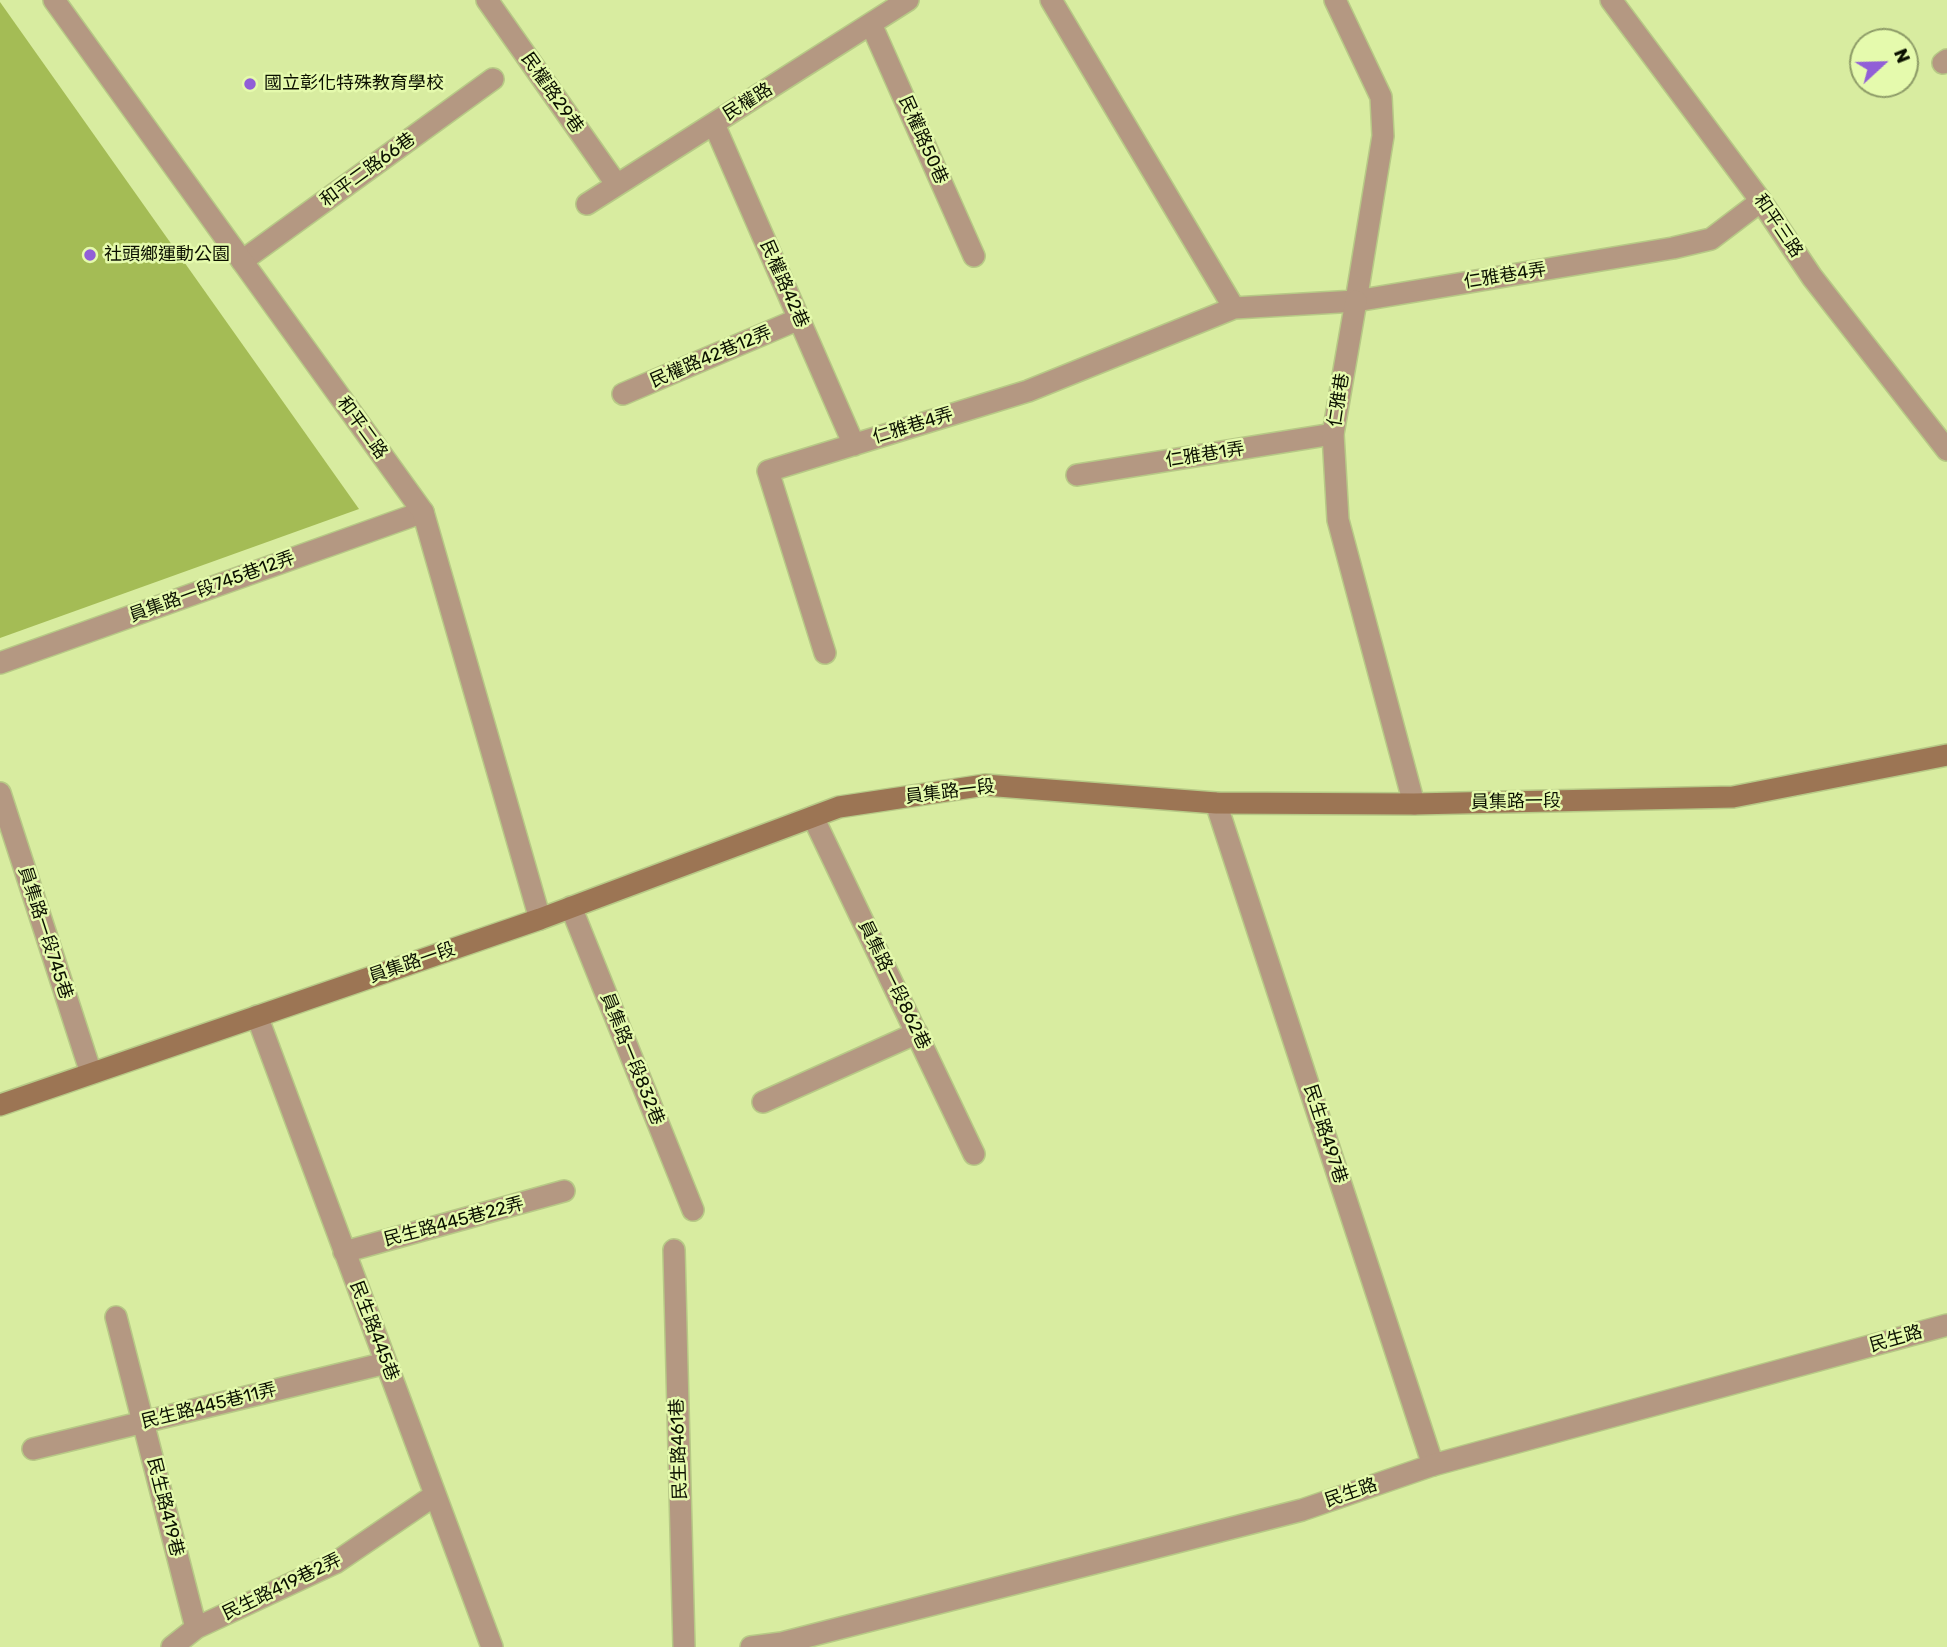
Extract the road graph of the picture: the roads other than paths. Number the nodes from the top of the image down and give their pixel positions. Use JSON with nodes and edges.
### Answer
{"nodes":[{"id":1,"x":54,"y":0,"type":"edge"},
{"id":2,"x":487,"y":0,"type":"edge"},
{"id":3,"x":908,"y":0,"type":"edge"},
{"id":4,"x":1051,"y":0,"type":"edge"},
{"id":5,"x":1335,"y":0,"type":"edge"},
{"id":6,"x":1611,"y":0,"type":"edge"},
{"id":7,"x":871,"y":24,"type":"junction"},
{"id":8,"x":493,"y":79,"type":"dead end"},
{"id":9,"x":714,"y":124,"type":"junction"},
{"id":10,"x":617,"y":186,"type":"junction"},
{"id":11,"x":1761,"y":201,"type":"junction"},
{"id":12,"x":587,"y":204,"type":"dead end"},
{"id":13,"x":974,"y":256,"type":"dead end"},
{"id":14,"x":242,"y":261,"type":"junction"},
{"id":15,"x":1356,"y":301,"type":"junction"},
{"id":16,"x":1234,"y":308,"type":"junction"},
{"id":17,"x":799,"y":319,"type":"junction"},
{"id":18,"x":623,"y":394,"type":"dead end"},
{"id":19,"x":1333,"y":434,"type":"junction"},
{"id":20,"x":854,"y":445,"type":"junction"},
{"id":21,"x":1947,"y":450,"type":"edge"},
{"id":22,"x":1077,"y":475,"type":"dead end"},
{"id":23,"x":423,"y":512,"type":"junction"},
{"id":24,"x":825,"y":653,"type":"dead end"},
{"id":25,"x":0,"y":663,"type":"edge"},
{"id":26,"x":1947,"y":755,"type":"edge"},
{"id":27,"x":0,"y":793,"type":"edge"},
{"id":28,"x":1216,"y":803,"type":"junction"},
{"id":29,"x":1414,"y":804,"type":"junction"},
{"id":30,"x":813,"y":817,"type":"junction"},
{"id":31,"x":571,"y":907,"type":"junction"},
{"id":32,"x":540,"y":919,"type":"junction"},
{"id":33,"x":257,"y":1016,"type":"junction"},
{"id":34,"x":917,"y":1033,"type":"junction"},
{"id":35,"x":91,"y":1073,"type":"junction"},
{"id":36,"x":763,"y":1102,"type":"dead end"},
{"id":37,"x":0,"y":1105,"type":"edge"},
{"id":38,"x":974,"y":1154,"type":"dead end"},
{"id":39,"x":564,"y":1191,"type":"dead end"},
{"id":40,"x":693,"y":1210,"type":"dead end"},
{"id":41,"x":674,"y":1250,"type":"dead end"},
{"id":42,"x":344,"y":1252,"type":"junction"},
{"id":43,"x":116,"y":1317,"type":"dead end"},
{"id":44,"x":1947,"y":1325,"type":"edge"},
{"id":45,"x":386,"y":1363,"type":"junction"},
{"id":46,"x":143,"y":1422,"type":"junction"},
{"id":47,"x":33,"y":1449,"type":"dead end"},
{"id":48,"x":1433,"y":1465,"type":"junction"},
{"id":49,"x":435,"y":1494,"type":"junction"},
{"id":50,"x":196,"y":1628,"type":"junction"},
{"id":51,"x":172,"y":1647,"type":"edge"},
{"id":52,"x":492,"y":1647,"type":"edge"},
{"id":53,"x":684,"y":1647,"type":"edge"},
{"id":54,"x":751,"y":1647,"type":"edge"}],
"edges":[{"from":1,"to":14,"type":"street","name":"和平二路"},
{"from":2,"to":10,"type":"street","name":"民權路29巷"},
{"from":3,"to":7,"type":"street","name":"民權路"},
{"from":4,"to":16,"type":"street"},
{"from":5,"to":15,"type":"street","name":"仁雅巷"},
{"from":6,"to":11,"type":"street","name":"和平三路"},
{"from":7,"to":9,"type":"street","name":"民權路"},
{"from":7,"to":13,"type":"street","name":"民權路50巷"},
{"from":8,"to":14,"type":"street","name":"和平二路66巷"},
{"from":9,"to":10,"type":"street","name":"民權路"},
{"from":9,"to":17,"type":"street","name":"民權路42巷"},
{"from":10,"to":12,"type":"street","name":"民權路"},
{"from":11,"to":15,"type":"street","name":"仁雅巷4弄"},
{"from":11,"to":21,"type":"street","name":"和平三路"},
{"from":14,"to":23,"type":"street","name":"和平二路"},
{"from":15,"to":16,"type":"street","name":"仁雅巷4弄"},
{"from":15,"to":19,"type":"street","name":"仁雅巷"},
{"from":16,"to":20,"type":"street","name":"仁雅巷4弄"},
{"from":17,"to":18,"type":"street","name":"民權路42巷12弄"},
{"from":17,"to":20,"type":"street","name":"民權路42巷"},
{"from":19,"to":22,"type":"street","name":"仁雅巷1弄"},
{"from":19,"to":29,"type":"street","name":"仁雅巷"},
{"from":20,"to":24,"type":"street","name":"仁雅巷4弄"},
{"from":23,"to":25,"type":"street","name":"員集路一段745巷12弄"},
{"from":23,"to":32,"type":"street","name":"和平二路"},
{"from":26,"to":29,"type":"street","name":"員集路一段"},
{"from":27,"to":35,"type":"street","name":"員集路一段745巷"},
{"from":28,"to":29,"type":"street","name":"員集路一段"},
{"from":28,"to":30,"type":"street","name":"員集路一段"},
{"from":28,"to":48,"type":"street","name":"民生路497巷"},
{"from":30,"to":31,"type":"street","name":"員集路一段"},
{"from":30,"to":34,"type":"street","name":"員集路一段862巷"},
{"from":31,"to":32,"type":"street","name":"員集路一段"},
{"from":31,"to":40,"type":"street","name":"員集路一段832巷"},
{"from":32,"to":33,"type":"street","name":"員集路一段"},
{"from":33,"to":35,"type":"street","name":"員集路一段"},
{"from":33,"to":42,"type":"street","name":"民生路445巷"},
{"from":34,"to":36,"type":"street"},
{"from":34,"to":38,"type":"street","name":"員集路一段862巷"},
{"from":35,"to":37,"type":"street","name":"員集路一段"},
{"from":39,"to":42,"type":"street","name":"民生路445巷22弄"},
{"from":41,"to":53,"type":"street","name":"民生路461巷"},
{"from":42,"to":45,"type":"street","name":"民生路445巷"},
{"from":43,"to":46,"type":"street","name":"民生路419巷"},
{"from":44,"to":48,"type":"street","name":"民生路"},
{"from":45,"to":46,"type":"street","name":"民生路445巷11弄"},
{"from":45,"to":49,"type":"street","name":"民生路445巷"},
{"from":46,"to":47,"type":"street","name":"民生路445巷11弄"},
{"from":46,"to":50,"type":"street","name":"民生路419巷"},
{"from":48,"to":54,"type":"street","name":"民生路"},
{"from":49,"to":50,"type":"street","name":"民生路419巷2弄"},
{"from":49,"to":52,"type":"street","name":"民生路445巷"},
{"from":50,"to":51,"type":"street"}]}
